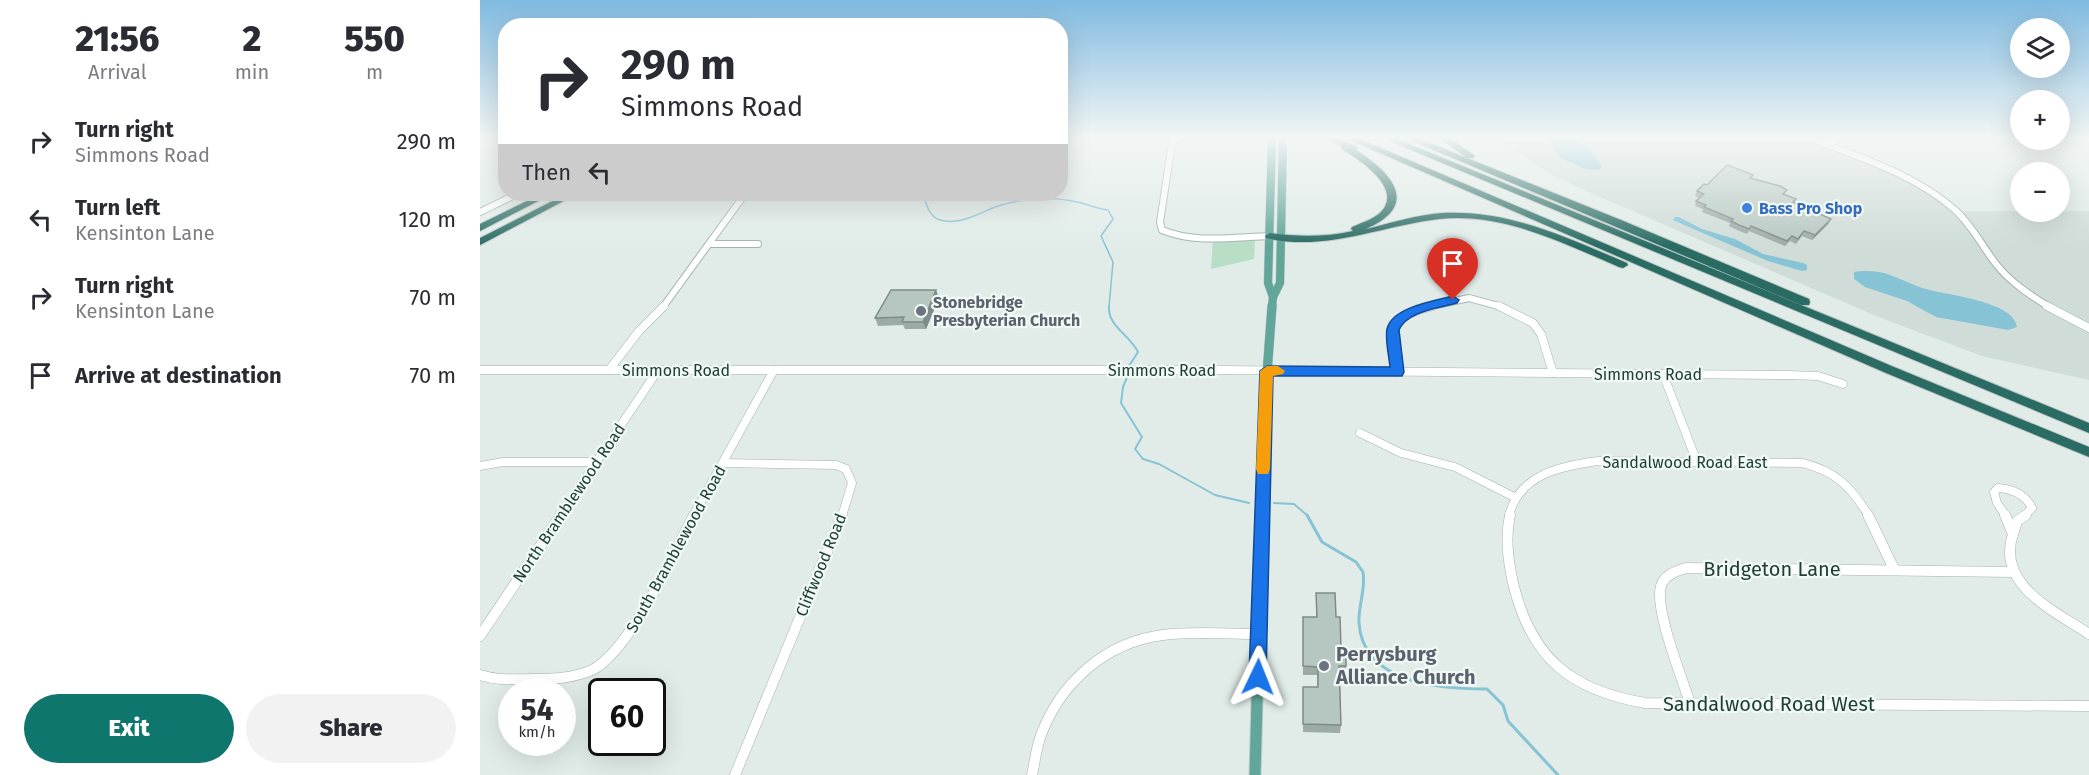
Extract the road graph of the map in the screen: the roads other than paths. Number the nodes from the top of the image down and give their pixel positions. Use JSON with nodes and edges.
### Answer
{"nodes":[{"id":1,"x":1168,"y":173,"type":"edge"},
{"id":2,"x":1271,"y":173,"type":"edge"},
{"id":3,"x":1282,"y":173,"type":"edge"},
{"id":4,"x":1380,"y":173,"type":"edge"},
{"id":5,"x":1411,"y":173,"type":"edge"},
{"id":6,"x":1431,"y":173,"type":"edge"},
{"id":7,"x":1472,"y":173,"type":"edge"},
{"id":8,"x":1495,"y":173,"type":"edge"},
{"id":9,"x":1502,"y":173,"type":"edge"},
{"id":10,"x":1896,"y":173,"type":"edge"},
{"id":11,"x":1524,"y":185,"type":"junction"},
{"id":12,"x":503,"y":201,"type":"edge"},
{"id":13,"x":534,"y":201,"type":"edge"},
{"id":14,"x":559,"y":201,"type":"edge"},
{"id":15,"x":740,"y":201,"type":"edge"},
{"id":16,"x":480,"y":212,"type":"edge"},
{"id":17,"x":480,"y":228,"type":"edge"},
{"id":18,"x":1282,"y":235,"type":"junction"},
{"id":19,"x":1270,"y":236,"type":"junction"},
{"id":20,"x":480,"y":242,"type":"edge"},
{"id":21,"x":710,"y":244,"type":"junction"},
{"id":22,"x":758,"y":244,"type":"dead end"},
{"id":23,"x":1596,"y":253,"type":"junction"},
{"id":24,"x":1273,"y":297,"type":"junction"},
{"id":25,"x":2089,"y":328,"type":"edge"},
{"id":26,"x":480,"y":370,"type":"edge"},
{"id":27,"x":609,"y":370,"type":"junction"},
{"id":28,"x":658,"y":370,"type":"junction"},
{"id":29,"x":774,"y":370,"type":"junction"},
{"id":30,"x":1890,"y":370,"type":"junction"},
{"id":31,"x":1267,"y":371,"type":"junction"},
{"id":32,"x":1397,"y":372,"type":"junction"},
{"id":33,"x":1553,"y":373,"type":"junction"},
{"id":34,"x":1663,"y":374,"type":"junction"},
{"id":35,"x":1843,"y":384,"type":"dead end"},
{"id":36,"x":2034,"y":405,"type":"junction"},
{"id":37,"x":2089,"y":428,"type":"edge"},
{"id":38,"x":1360,"y":433,"type":"dead end"},
{"id":39,"x":2089,"y":452,"type":"edge"},
{"id":40,"x":596,"y":462,"type":"junction"},
{"id":41,"x":1697,"y":462,"type":"junction"},
{"id":42,"x":723,"y":463,"type":"junction"},
{"id":43,"x":480,"y":466,"type":"edge"},
{"id":44,"x":1516,"y":498,"type":"junction"},
{"id":45,"x":2013,"y":535,"type":"junction"},
{"id":46,"x":1894,"y":569,"type":"junction"},
{"id":47,"x":2014,"y":572,"type":"junction"},
{"id":48,"x":1513,"y":581,"type":"joint"},
{"id":49,"x":1259,"y":634,"type":"junction"},
{"id":50,"x":2089,"y":634,"type":"edge"},
{"id":51,"x":480,"y":636,"type":"edge"},
{"id":52,"x":480,"y":675,"type":"edge"},
{"id":53,"x":1690,"y":703,"type":"junction"},
{"id":54,"x":2089,"y":706,"type":"edge"},
{"id":55,"x":735,"y":775,"type":"edge"},
{"id":56,"x":1032,"y":775,"type":"edge"},
{"id":57,"x":1255,"y":775,"type":"edge"}],
"edges":[{"from":1,"to":19,"type":"street"},
{"from":2,"to":19,"type":"main road"},
{"from":3,"to":18,"type":"main road"},
{"from":4,"to":18,"type":"highway"},
{"from":5,"to":23,"type":"highway"},
{"from":6,"to":30,"type":"highway"},
{"from":7,"to":36,"type":"highway"},
{"from":8,"to":11,"type":"highway"},
{"from":9,"to":11,"type":"highway"},
{"from":10,"to":25,"type":"street"},
{"from":11,"to":36,"type":"highway"},
{"from":12,"to":16,"type":"street"},
{"from":13,"to":17,"type":"highway"},
{"from":14,"to":20,"type":"highway"},
{"from":15,"to":21,"type":"street"},
{"from":18,"to":19,"type":"highway"},
{"from":18,"to":23,"type":"highway"},
{"from":18,"to":24,"type":"main road"},
{"from":19,"to":24,"type":"main road"},
{"from":21,"to":22,"type":"street"},
{"from":21,"to":27,"type":"street"},
{"from":23,"to":30,"type":"highway"},
{"from":24,"to":31,"type":"main road"},
{"from":26,"to":27,"type":"street","name":"Simmons Road"},
{"from":27,"to":28,"type":"street","name":"Simmons Road"},
{"from":28,"to":29,"type":"street","name":"Simmons Road"},
{"from":28,"to":40,"type":"street","name":"North Bramblewood Road"},
{"from":29,"to":31,"type":"street","name":"Simmons Road"},
{"from":29,"to":42,"type":"street","name":"South Bramblewood Road"},
{"from":30,"to":39,"type":"highway"},
{"from":31,"to":32,"type":"street","name":"Simmons Road"},
{"from":31,"to":49,"type":"main road"},
{"from":32,"to":33,"type":"street","name":"Simmons Road"},
{"from":32,"to":33,"type":"street"},
{"from":33,"to":34,"type":"street","name":"Simmons Road"},
{"from":34,"to":35,"type":"street","name":"Simmons Road"},
{"from":34,"to":41,"type":"street"},
{"from":36,"to":37,"type":"highway"},
{"from":38,"to":44,"type":"street"},
{"from":40,"to":43,"type":"street"},
{"from":40,"to":51,"type":"street","name":"North Bramblewood Road"},
{"from":41,"to":44,"type":"street","name":"Sandalwood Road East"},
{"from":41,"to":46,"type":"street","name":"Sandalwood Road East"},
{"from":42,"to":52,"type":"street","name":"South Bramblewood Road"},
{"from":42,"to":55,"type":"street","name":"Cliffwood Road"},
{"from":44,"to":48,"type":"street","name":"Sandalwood Road East"},
{"from":45,"to":45,"type":"street"},
{"from":45,"to":47,"type":"street"},
{"from":46,"to":47,"type":"street","name":"Bridgeton Lane"},
{"from":46,"to":53,"type":"street","name":"Bridgeton Lane"},
{"from":47,"to":50,"type":"street"},
{"from":48,"to":53,"type":"street","name":"Sandalwood Road West"},
{"from":49,"to":56,"type":"street"},
{"from":49,"to":57,"type":"main road"},
{"from":53,"to":54,"type":"street","name":"Sandalwood Road West"}]}
